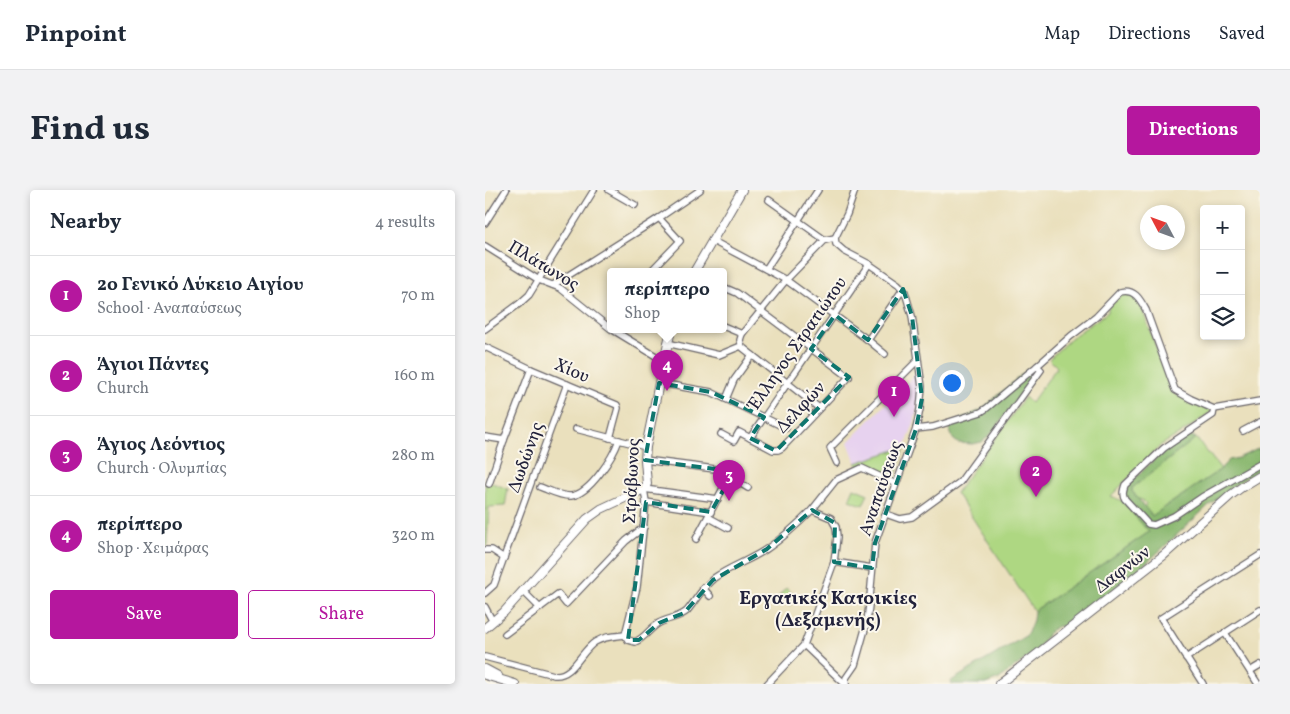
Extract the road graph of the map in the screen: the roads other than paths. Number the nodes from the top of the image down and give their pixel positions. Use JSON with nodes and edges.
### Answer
{"nodes":[{"id":1,"x":506,"y":190,"type":"edge"},
{"id":2,"x":594,"y":190,"type":"edge"},
{"id":3,"x":609,"y":190,"type":"edge"},
{"id":4,"x":700,"y":190,"type":"edge"},
{"id":5,"x":741,"y":190,"type":"edge"},
{"id":6,"x":818,"y":190,"type":"edge"},
{"id":7,"x":855,"y":190,"type":"edge"},
{"id":8,"x":769,"y":200,"type":"dead end"},
{"id":9,"x":635,"y":205,"type":"dead end"},
{"id":10,"x":659,"y":218,"type":"junction"},
{"id":11,"x":798,"y":221,"type":"junction"},
{"id":12,"x":485,"y":223,"type":"edge"},
{"id":13,"x":835,"y":238,"type":"junction"},
{"id":14,"x":825,"y":240,"type":"junction"},
{"id":15,"x":713,"y":241,"type":"junction"},
{"id":16,"x":485,"y":246,"type":"edge"},
{"id":17,"x":869,"y":264,"type":"junction"},
{"id":18,"x":654,"y":268,"type":"edge"},
{"id":19,"x":696,"y":268,"type":"edge"},
{"id":20,"x":766,"y":269,"type":"junction"},
{"id":21,"x":539,"y":280,"type":"junction"},
{"id":22,"x":786,"y":280,"type":"junction"},
{"id":23,"x":553,"y":284,"type":"junction"},
{"id":24,"x":727,"y":289,"type":"edge"},
{"id":25,"x":903,"y":289,"type":"junction"},
{"id":26,"x":761,"y":312,"type":"junction"},
{"id":27,"x":835,"y":316,"type":"junction"},
{"id":28,"x":607,"y":325,"type":"edge"},
{"id":29,"x":485,"y":328,"type":"edge"},
{"id":30,"x":727,"y":328,"type":"edge"},
{"id":31,"x":618,"y":333,"type":"edge"},
{"id":32,"x":670,"y":333,"type":"edge"},
{"id":33,"x":743,"y":334,"type":"junction"},
{"id":34,"x":868,"y":340,"type":"junction"},
{"id":35,"x":667,"y":343,"type":"junction"},
{"id":36,"x":741,"y":344,"type":"junction"},
{"id":37,"x":485,"y":347,"type":"edge"},
{"id":38,"x":811,"y":349,"type":"junction"},
{"id":39,"x":885,"y":354,"type":"dead end"},
{"id":40,"x":752,"y":355,"type":"junction"},
{"id":41,"x":918,"y":360,"type":"junction"},
{"id":42,"x":664,"y":361,"type":"junction"},
{"id":43,"x":1037,"y":366,"type":"junction"},
{"id":44,"x":531,"y":369,"type":"junction"},
{"id":45,"x":659,"y":383,"type":"junction"},
{"id":46,"x":788,"y":383,"type":"junction"},
{"id":47,"x":567,"y":384,"type":"junction"},
{"id":48,"x":726,"y":399,"type":"junction"},
{"id":49,"x":1260,"y":401,"type":"edge"},
{"id":50,"x":819,"y":408,"type":"junction"},
{"id":51,"x":1214,"y":409,"type":"junction"},
{"id":52,"x":764,"y":417,"type":"junction"},
{"id":53,"x":1260,"y":422,"type":"edge"},
{"id":54,"x":786,"y":428,"type":"dead end"},
{"id":55,"x":576,"y":429,"type":"dead end"},
{"id":56,"x":916,"y":429,"type":"junction"},
{"id":57,"x":1243,"y":431,"type":"dead end"},
{"id":58,"x":721,"y":434,"type":"dead end"},
{"id":59,"x":485,"y":437,"type":"edge"},
{"id":60,"x":610,"y":438,"type":"junction"},
{"id":61,"x":750,"y":438,"type":"junction"},
{"id":62,"x":504,"y":440,"type":"junction"},
{"id":63,"x":619,"y":440,"type":"junction"},
{"id":64,"x":646,"y":447,"type":"junction"},
{"id":65,"x":645,"y":460,"type":"junction"},
{"id":66,"x":837,"y":463,"type":"dead end"},
{"id":67,"x":736,"y":464,"type":"dead end"},
{"id":68,"x":1260,"y":464,"type":"edge"},
{"id":69,"x":1260,"y":476,"type":"edge"},
{"id":70,"x":729,"y":479,"type":"junction"},
{"id":71,"x":489,"y":484,"type":"dead end"},
{"id":72,"x":896,"y":484,"type":"junction"},
{"id":73,"x":540,"y":487,"type":"dead end"},
{"id":74,"x":644,"y":488,"type":"junction"},
{"id":75,"x":748,"y":488,"type":"dead end"},
{"id":76,"x":718,"y":499,"type":"junction"},
{"id":77,"x":646,"y":502,"type":"junction"},
{"id":78,"x":812,"y":510,"type":"junction"},
{"id":79,"x":710,"y":514,"type":"junction"},
{"id":80,"x":886,"y":514,"type":"junction"},
{"id":81,"x":644,"y":528,"type":"junction"},
{"id":82,"x":728,"y":528,"type":"dead end"},
{"id":83,"x":696,"y":540,"type":"dead end"},
{"id":84,"x":485,"y":550,"type":"edge"},
{"id":85,"x":1260,"y":555,"type":"edge"},
{"id":86,"x":504,"y":558,"type":"junction"},
{"id":87,"x":834,"y":562,"type":"junction"},
{"id":88,"x":872,"y":568,"type":"junction"},
{"id":89,"x":703,"y":588,"type":"junction"},
{"id":90,"x":523,"y":591,"type":"junction"},
{"id":91,"x":485,"y":593,"type":"edge"},
{"id":92,"x":710,"y":596,"type":"dead end"},
{"id":93,"x":485,"y":608,"type":"edge"},
{"id":94,"x":540,"y":608,"type":"junction"},
{"id":95,"x":1260,"y":610,"type":"edge"},
{"id":96,"x":493,"y":622,"type":"junction"},
{"id":97,"x":485,"y":628,"type":"edge"},
{"id":98,"x":1225,"y":633,"type":"junction"},
{"id":99,"x":505,"y":634,"type":"dead end"},
{"id":100,"x":625,"y":635,"type":"junction"},
{"id":101,"x":804,"y":645,"type":"junction"},
{"id":102,"x":485,"y":657,"type":"edge"},
{"id":103,"x":1186,"y":658,"type":"junction"},
{"id":104,"x":1260,"y":664,"type":"edge"},
{"id":105,"x":485,"y":669,"type":"edge"},
{"id":106,"x":1250,"y":671,"type":"junction"},
{"id":107,"x":485,"y":675,"type":"edge"},
{"id":108,"x":510,"y":683,"type":"edge"},
{"id":109,"x":767,"y":684,"type":"edge"},
{"id":110,"x":845,"y":684,"type":"edge"},
{"id":111,"x":999,"y":684,"type":"edge"},
{"id":112,"x":1203,"y":684,"type":"edge"},
{"id":113,"x":1258,"y":684,"type":"edge"}],
"edges":[{"from":1,"to":12,"type":"street"},
{"from":2,"to":21,"type":"street"},
{"from":3,"to":9,"type":"street"},
{"from":4,"to":10,"type":"street"},
{"from":5,"to":15,"type":"street"},
{"from":6,"to":11,"type":"street"},
{"from":7,"to":13,"type":"street"},
{"from":8,"to":11,"type":"street"},
{"from":10,"to":18,"type":"street"},
{"from":10,"to":23,"type":"street"},
{"from":11,"to":14,"type":"street"},
{"from":11,"to":20,"type":"street"},
{"from":13,"to":14,"type":"street"},
{"from":13,"to":17,"type":"street"},
{"from":14,"to":22,"type":"street"},
{"from":15,"to":19,"type":"street"},
{"from":15,"to":20,"type":"street"},
{"from":16,"to":21,"type":"street","name":"Πλάτωνος"},
{"from":17,"to":25,"type":"street"},
{"from":17,"to":27,"type":"street","name":"Έλληνος Στρατιώτου"},
{"from":20,"to":22,"type":"street"},
{"from":21,"to":23,"type":"street","name":"Πλάτωνος"},
{"from":21,"to":29,"type":"street"},
{"from":22,"to":26,"type":"street"},
{"from":22,"to":27,"type":"street"},
{"from":23,"to":28,"type":"street","name":"Πλάτωνος"},
{"from":24,"to":26,"type":"street"},
{"from":25,"to":34,"type":"street"},
{"from":25,"to":41,"type":"street","name":"Αναπαύσεως"},
{"from":26,"to":33,"type":"street"},
{"from":26,"to":38,"type":"street"},
{"from":27,"to":34,"type":"street"},
{"from":27,"to":38,"type":"street","name":"Έλληνος Στρατιώτου"},
{"from":30,"to":33,"type":"street"},
{"from":31,"to":42,"type":"street","name":"Πλάτωνος"},
{"from":32,"to":35,"type":"street","name":"Στράβωνος"},
{"from":33,"to":36,"type":"street"},
{"from":34,"to":39,"type":"street"},
{"from":35,"to":36,"type":"street"},
{"from":35,"to":42,"type":"street","name":"Στράβωνος"},
{"from":36,"to":40,"type":"street"},
{"from":37,"to":44,"type":"street","name":"Χίου"},
{"from":38,"to":46,"type":"street","name":"Έλληνος Στρατιώτου"},
{"from":38,"to":50,"type":"street","name":"Δελφών"},
{"from":40,"to":46,"type":"street"},
{"from":40,"to":48,"type":"street"},
{"from":41,"to":56,"type":"street","name":"Αναπαύσεως"},
{"from":41,"to":66,"type":"street"},
{"from":42,"to":45,"type":"street","name":"Στράβωνος"},
{"from":43,"to":51,"type":"street"},
{"from":43,"to":56,"type":"street"},
{"from":43,"to":80,"type":"street"},
{"from":44,"to":47,"type":"street","name":"Χίου"},
{"from":44,"to":62,"type":"street"},
{"from":45,"to":48,"type":"street"},
{"from":45,"to":64,"type":"street","name":"Στράβωνος"},
{"from":46,"to":50,"type":"street"},
{"from":46,"to":52,"type":"street","name":"Έλληνος Στρατιώτου"},
{"from":47,"to":60,"type":"street","name":"Χίου"},
{"from":47,"to":86,"type":"street","name":"Δωδώνης"},
{"from":48,"to":52,"type":"street"},
{"from":49,"to":51,"type":"street"},
{"from":50,"to":61,"type":"street","name":"Δελφών"},
{"from":51,"to":68,"type":"street"},
{"from":52,"to":54,"type":"street"},
{"from":52,"to":61,"type":"street","name":"Έλληνος Στρατιώτου"},
{"from":53,"to":57,"type":"street"},
{"from":55,"to":60,"type":"street"},
{"from":56,"to":72,"type":"street","name":"Αναπαύσεως"},
{"from":58,"to":61,"type":"street","name":"Δελφών"},
{"from":59,"to":62,"type":"street"},
{"from":60,"to":63,"type":"street"},
{"from":62,"to":71,"type":"street"},
{"from":63,"to":64,"type":"street"},
{"from":63,"to":73,"type":"street"},
{"from":64,"to":65,"type":"street","name":"Στράβωνος"},
{"from":65,"to":70,"type":"street"},
{"from":65,"to":74,"type":"street","name":"Στράβωνος"},
{"from":67,"to":70,"type":"street"},
{"from":69,"to":111,"type":"street","name":"Δαφνών"},
{"from":70,"to":75,"type":"street"},
{"from":70,"to":76,"type":"street"},
{"from":72,"to":78,"type":"street"},
{"from":72,"to":80,"type":"street","name":"Αναπαύσεως"},
{"from":74,"to":76,"type":"street"},
{"from":74,"to":77,"type":"street","name":"Στράβωνος"},
{"from":74,"to":90,"type":"street"},
{"from":76,"to":79,"type":"street"},
{"from":77,"to":79,"type":"street"},
{"from":77,"to":81,"type":"street","name":"Στράβωνος"},
{"from":78,"to":87,"type":"street"},
{"from":78,"to":89,"type":"street"},
{"from":79,"to":82,"type":"street"},
{"from":79,"to":83,"type":"street"},
{"from":80,"to":88,"type":"street","name":"Αναπαύσεως"},
{"from":81,"to":94,"type":"street"},
{"from":81,"to":100,"type":"street","name":"Στράβωνος"},
{"from":84,"to":86,"type":"street"},
{"from":85,"to":103,"type":"street"},
{"from":86,"to":91,"type":"street","name":"Δωδώνης"},
{"from":87,"to":88,"type":"street"},
{"from":87,"to":101,"type":"street"},
{"from":88,"to":110,"type":"street","name":"Αναπαύσεως"},
{"from":89,"to":92,"type":"street"},
{"from":89,"to":100,"type":"street"},
{"from":90,"to":94,"type":"street"},
{"from":90,"to":96,"type":"street"},
{"from":93,"to":96,"type":"street"},
{"from":94,"to":99,"type":"street"},
{"from":95,"to":98,"type":"street"},
{"from":96,"to":97,"type":"street"},
{"from":98,"to":103,"type":"street"},
{"from":98,"to":106,"type":"street"},
{"from":100,"to":102,"type":"street"},
{"from":101,"to":109,"type":"street"},
{"from":101,"to":110,"type":"street"},
{"from":103,"to":112,"type":"street"},
{"from":104,"to":106,"type":"street"},
{"from":105,"to":108,"type":"street"},
{"from":106,"to":113,"type":"street"},
{"from":107,"to":108,"type":"street"}]}
